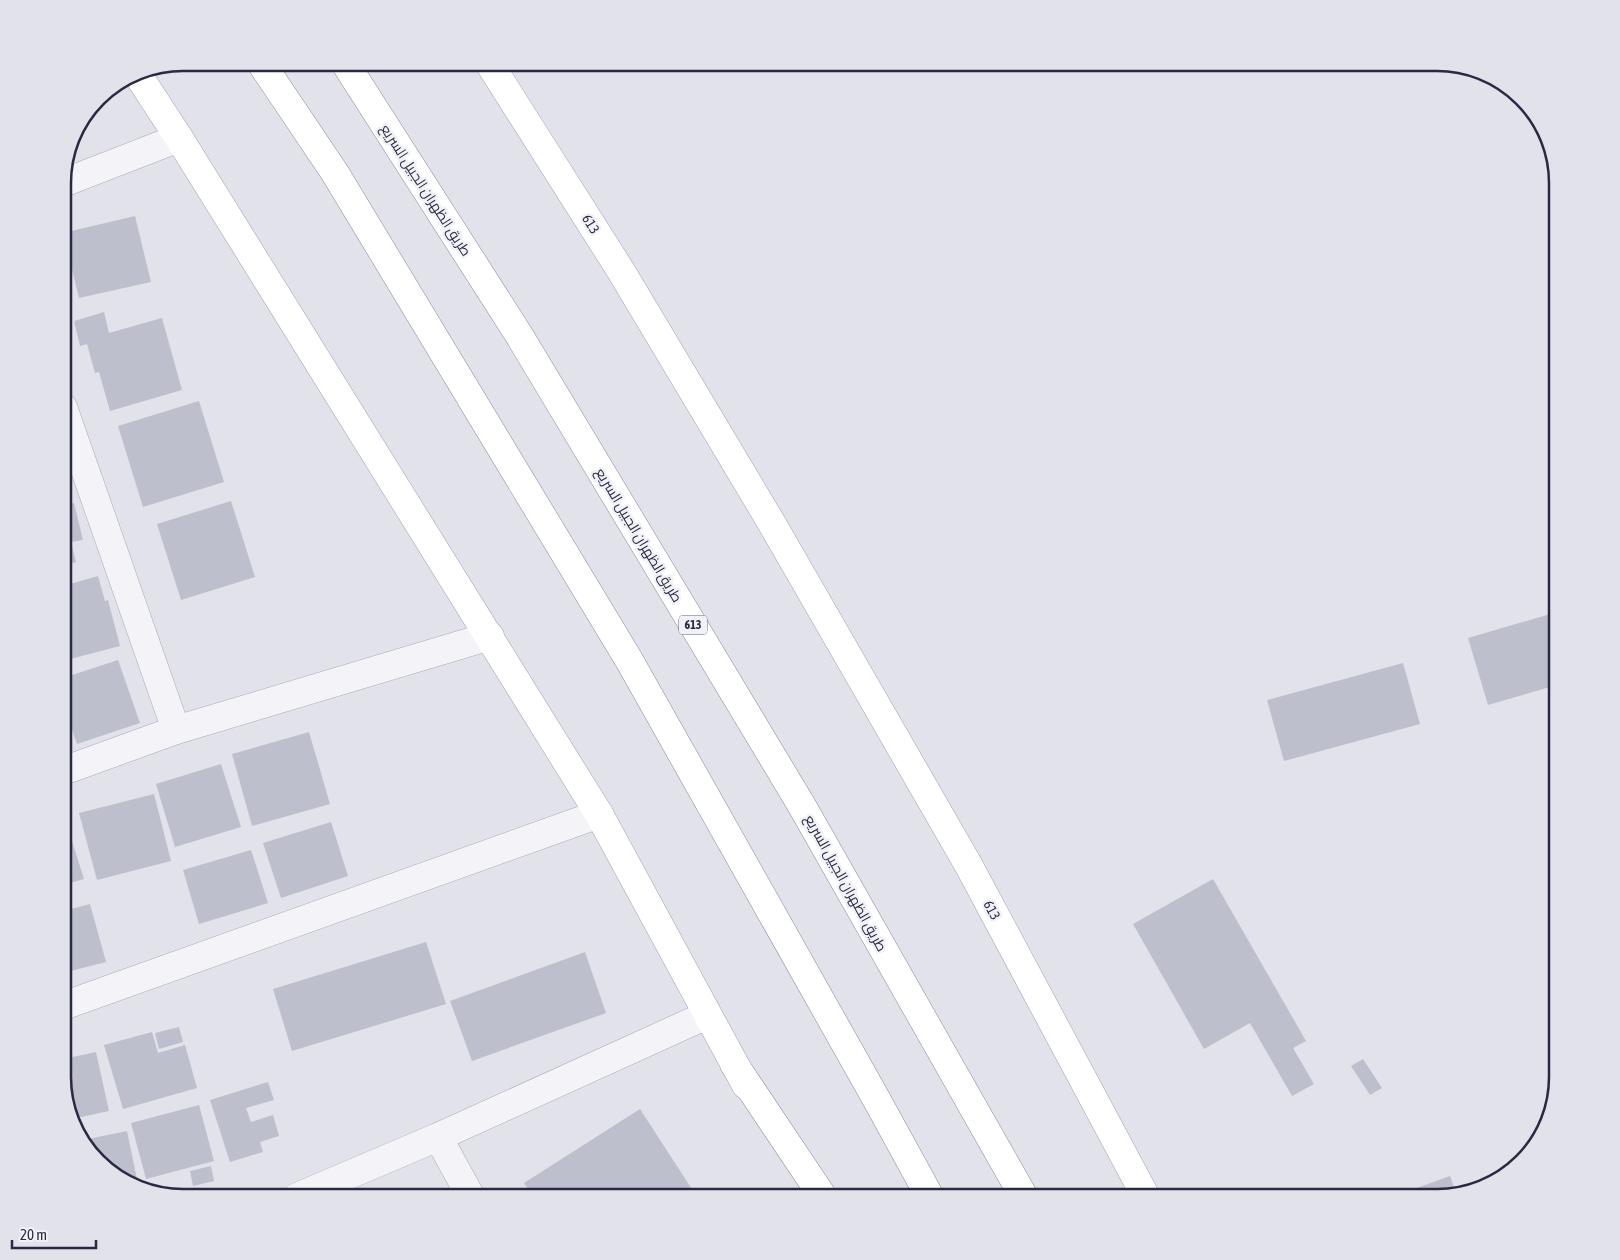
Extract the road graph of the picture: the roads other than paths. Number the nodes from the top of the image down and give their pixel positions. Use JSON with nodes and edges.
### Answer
{"nodes":[{"id":1,"x":267,"y":71,"type":"edge"},
{"id":2,"x":351,"y":71,"type":"edge"},
{"id":3,"x":495,"y":71,"type":"edge"},
{"id":4,"x":141,"y":80,"type":"edge"},
{"id":5,"x":179,"y":138,"type":"junction"},
{"id":6,"x":71,"y":180,"type":"edge"},
{"id":7,"x":71,"y":430,"type":"edge"},
{"id":8,"x":490,"y":636,"type":"junction"},
{"id":9,"x":176,"y":730,"type":"junction"},
{"id":10,"x":71,"y":768,"type":"edge"},
{"id":11,"x":599,"y":814,"type":"junction"},
{"id":12,"x":71,"y":1003,"type":"edge"},
{"id":13,"x":707,"y":1015,"type":"junction"},
{"id":14,"x":734,"y":1064,"type":"junction"},
{"id":15,"x":438,"y":1137,"type":"junction"},
{"id":16,"x":318,"y":1189,"type":"edge"},
{"id":17,"x":466,"y":1189,"type":"edge"},
{"id":18,"x":803,"y":1189,"type":"edge"},
{"id":19,"x":817,"y":1189,"type":"edge"},
{"id":20,"x":925,"y":1189,"type":"edge"},
{"id":21,"x":1019,"y":1189,"type":"edge"},
{"id":22,"x":1141,"y":1189,"type":"edge"}],
"edges":[{"from":1,"to":20,"type":"main road"},
{"from":2,"to":21,"type":"main road","name":"طريق الظهران الجبيل السريع","number":"613"},
{"from":3,"to":22,"type":"main road","name":"613"},
{"from":4,"to":5,"type":"main road"},
{"from":5,"to":6,"type":"street"},
{"from":5,"to":8,"type":"main road"},
{"from":7,"to":9,"type":"street"},
{"from":8,"to":9,"type":"street"},
{"from":8,"to":11,"type":"main road"},
{"from":9,"to":10,"type":"street"},
{"from":11,"to":12,"type":"street"},
{"from":11,"to":13,"type":"main road"},
{"from":13,"to":14,"type":"main road"},
{"from":13,"to":15,"type":"street"},
{"from":14,"to":18,"type":"main road"},
{"from":14,"to":19,"type":"main road"},
{"from":15,"to":16,"type":"street"},
{"from":15,"to":17,"type":"street"}]}
